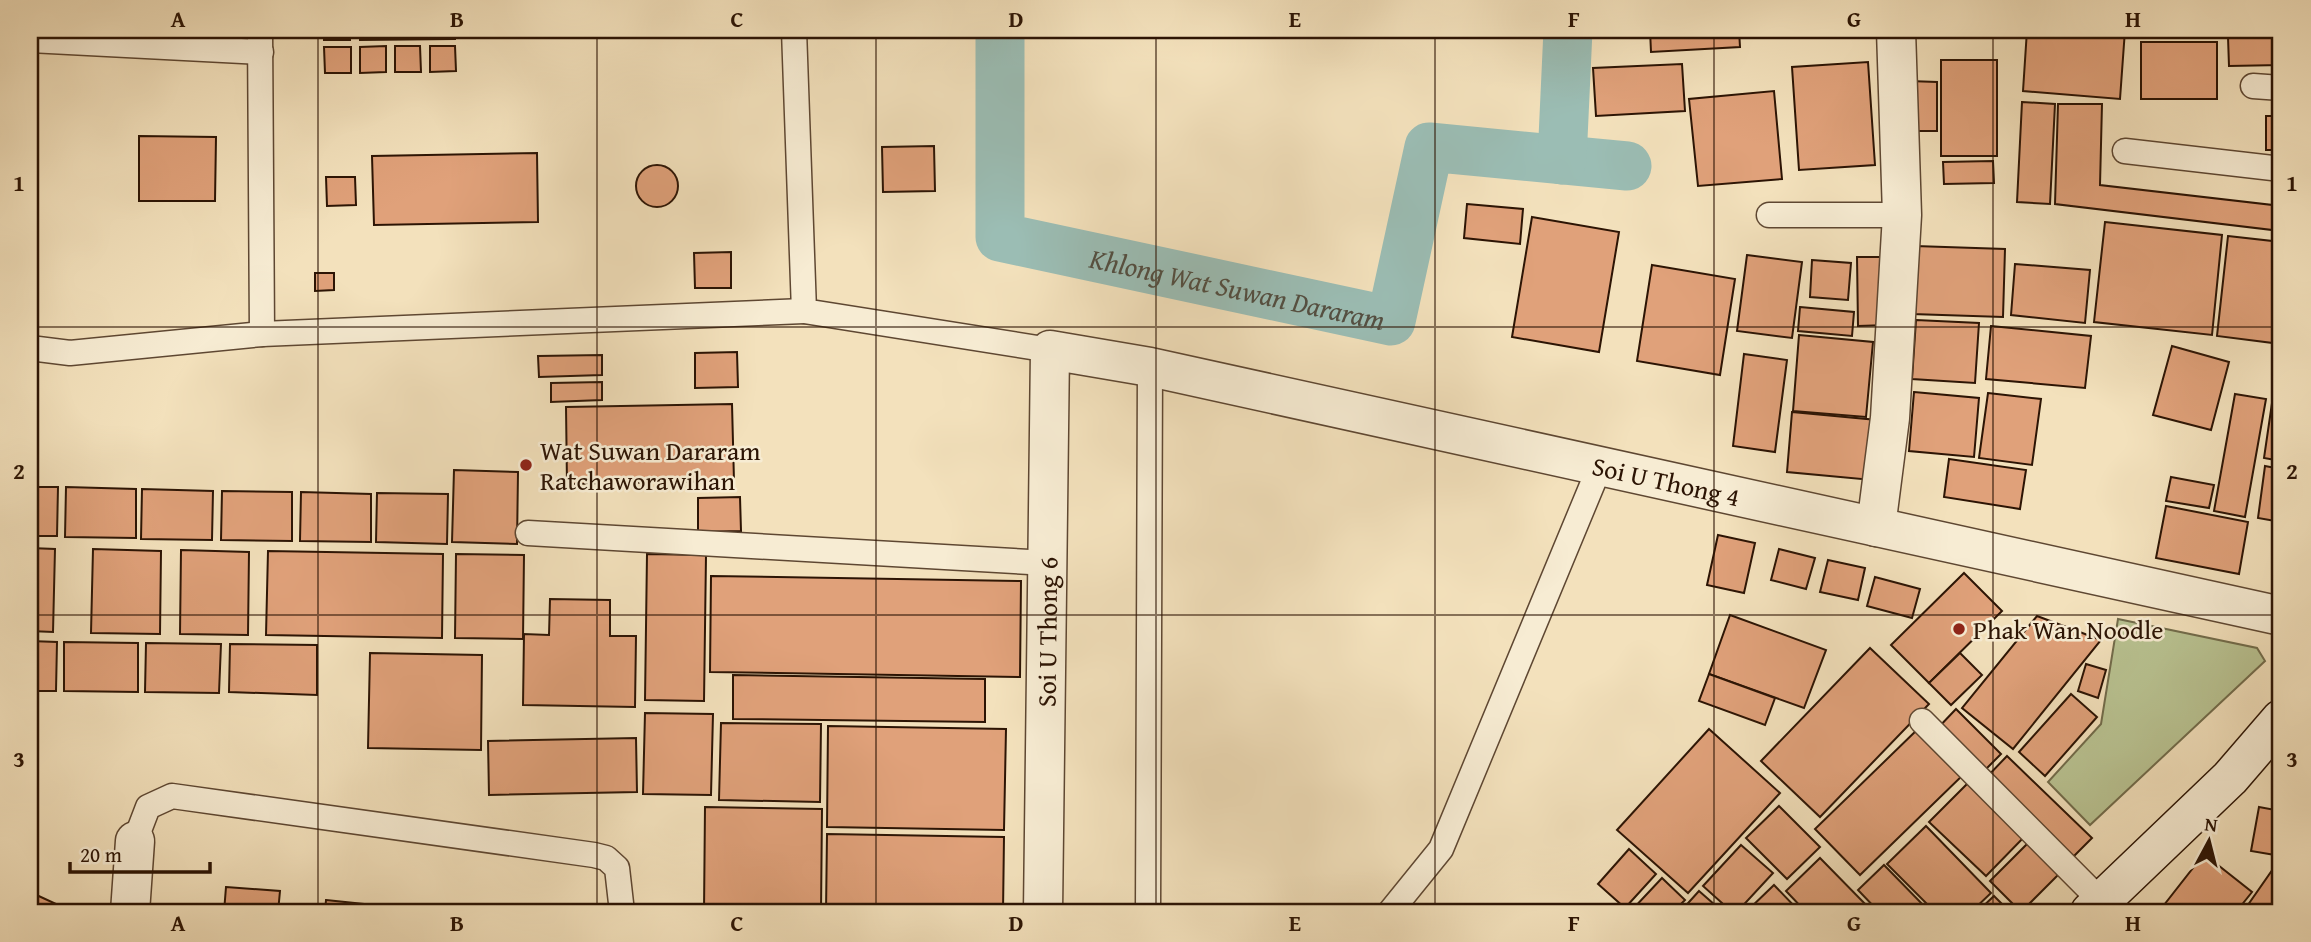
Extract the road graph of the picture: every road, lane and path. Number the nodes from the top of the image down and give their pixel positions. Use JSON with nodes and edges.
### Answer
{"nodes":[{"id":1,"x":794,"y":30,"type":"edge"},
{"id":2,"x":1896,"y":30,"type":"edge"},
{"id":3,"x":30,"y":40,"type":"edge"},
{"id":4,"x":260,"y":41,"type":"edge"},
{"id":5,"x":2253,"y":86,"type":"dead end"},
{"id":6,"x":2281,"y":88,"type":"edge"},
{"id":7,"x":2125,"y":151,"type":"dead end"},
{"id":8,"x":2281,"y":169,"type":"edge"},
{"id":9,"x":1769,"y":215,"type":"dead end"},
{"id":10,"x":1902,"y":215,"type":"junction"},
{"id":11,"x":804,"y":311,"type":"junction"},
{"id":12,"x":262,"y":334,"type":"junction"},
{"id":13,"x":30,"y":348,"type":"edge"},
{"id":14,"x":1050,"y":351,"type":"junction"},
{"id":15,"x":1150,"y":367,"type":"junction"},
{"id":16,"x":1600,"y":466,"type":"junction"},
{"id":17,"x":1876,"y":527,"type":"junction"},
{"id":18,"x":528,"y":533,"type":"dead end"},
{"id":19,"x":1048,"y":564,"type":"junction"},
{"id":20,"x":2281,"y":616,"type":"edge"},
{"id":21,"x":2281,"y":719,"type":"edge"},
{"id":22,"x":1922,"y":721,"type":"dead end"},
{"id":23,"x":135,"y":841,"type":"joint"},
{"id":24,"x":2096,"y":907,"type":"edge"},
{"id":25,"x":130,"y":912,"type":"edge"},
{"id":26,"x":622,"y":912,"type":"edge"},
{"id":27,"x":1043,"y":912,"type":"edge"},
{"id":28,"x":1148,"y":912,"type":"edge"},
{"id":29,"x":1390,"y":912,"type":"edge"}],
"edges":[{"from":1,"to":11,"type":"lane"},
{"from":2,"to":10,"type":"street"},
{"from":3,"to":4,"type":"lane"},
{"from":4,"to":12,"type":"lane"},
{"from":5,"to":6,"type":"lane"},
{"from":7,"to":8,"type":"lane"},
{"from":9,"to":10,"type":"lane"},
{"from":10,"to":17,"type":"street"},
{"from":11,"to":12,"type":"lane"},
{"from":11,"to":14,"type":"lane"},
{"from":12,"to":13,"type":"lane"},
{"from":14,"to":15,"type":"street","name":"Soi U Thong 4"},
{"from":14,"to":19,"type":"street","name":"Soi U Thong 6"},
{"from":15,"to":16,"type":"street","name":"Soi U Thong 4"},
{"from":15,"to":28,"type":"lane"},
{"from":16,"to":17,"type":"street","name":"Soi U Thong 4"},
{"from":16,"to":29,"type":"lane"},
{"from":17,"to":20,"type":"street","name":"Soi U Thong 4"},
{"from":18,"to":19,"type":"lane"},
{"from":19,"to":27,"type":"street","name":"Soi U Thong 6"},
{"from":21,"to":24,"type":"street"},
{"from":22,"to":24,"type":"lane"},
{"from":23,"to":25,"type":"street"},
{"from":23,"to":26,"type":"lane"}]}
